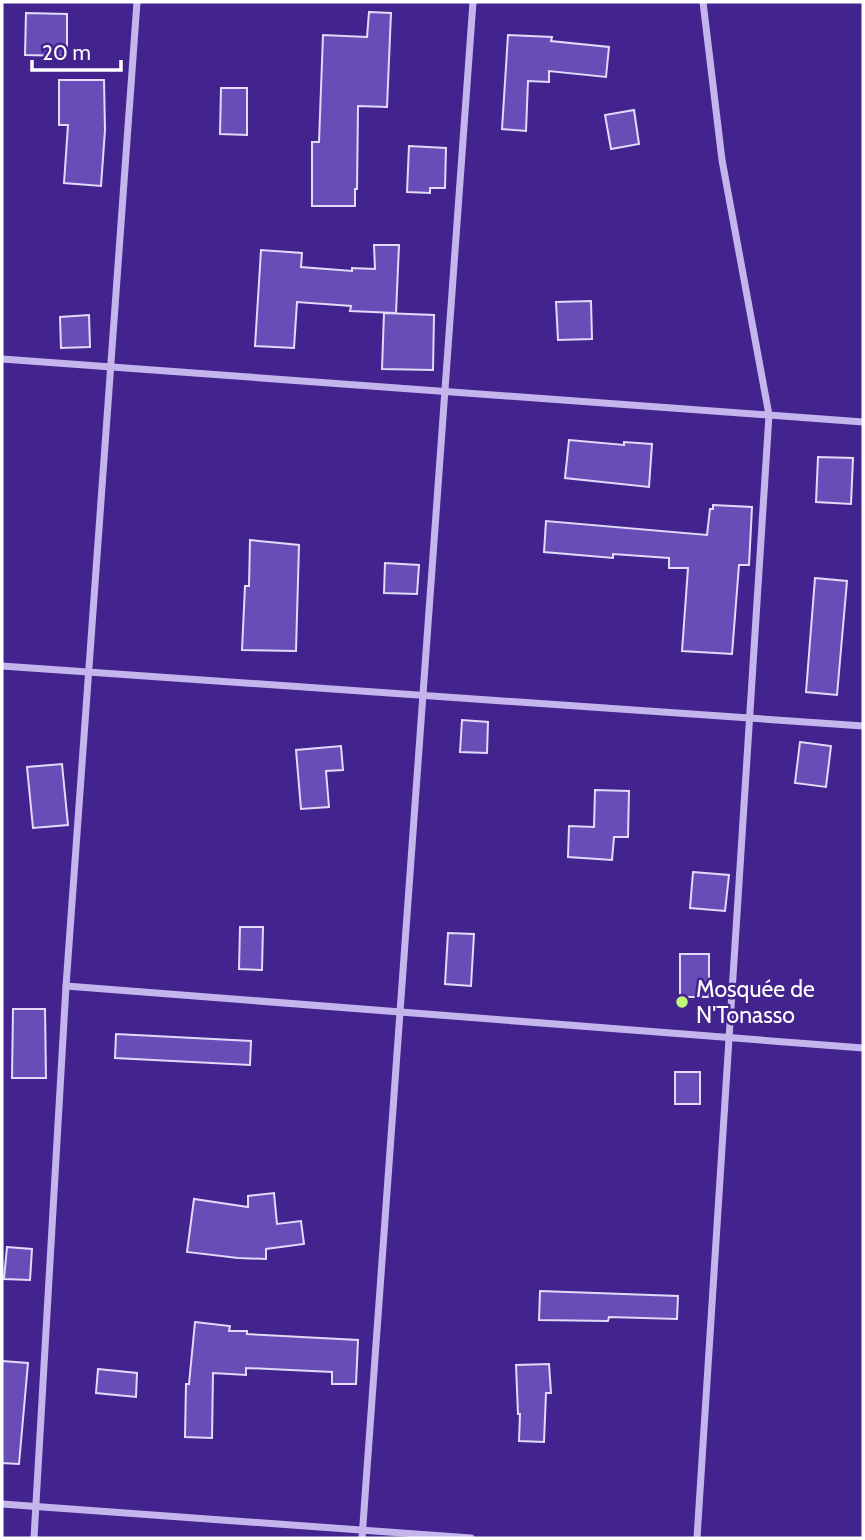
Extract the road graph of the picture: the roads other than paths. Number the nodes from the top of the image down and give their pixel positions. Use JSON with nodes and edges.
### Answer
{"nodes":[{"id":1,"x":137,"y":2,"type":"edge"},
{"id":2,"x":473,"y":2,"type":"edge"},
{"id":3,"x":703,"y":2,"type":"edge"},
{"id":4,"x":2,"y":359,"type":"edge"},
{"id":5,"x":111,"y":367,"type":"junction"},
{"id":6,"x":445,"y":391,"type":"junction"},
{"id":7,"x":769,"y":415,"type":"junction"},
{"id":8,"x":863,"y":422,"type":"edge"},
{"id":9,"x":2,"y":666,"type":"edge"},
{"id":10,"x":89,"y":671,"type":"junction"},
{"id":11,"x":423,"y":695,"type":"junction"},
{"id":12,"x":750,"y":718,"type":"junction"},
{"id":13,"x":863,"y":726,"type":"edge"},
{"id":14,"x":66,"y":986,"type":"junction"},
{"id":15,"x":400,"y":1012,"type":"junction"},
{"id":16,"x":730,"y":1037,"type":"junction"},
{"id":17,"x":863,"y":1048,"type":"edge"},
{"id":18,"x":2,"y":1504,"type":"edge"},
{"id":19,"x":36,"y":1505,"type":"junction"},
{"id":20,"x":362,"y":1534,"type":"edge"},
{"id":21,"x":33,"y":1538,"type":"edge"},
{"id":22,"x":471,"y":1538,"type":"edge"},
{"id":23,"x":697,"y":1538,"type":"edge"}],
"edges":[{"from":1,"to":5,"type":"street"},
{"from":2,"to":6,"type":"street"},
{"from":3,"to":7,"type":"street"},
{"from":4,"to":5,"type":"street"},
{"from":5,"to":6,"type":"street"},
{"from":5,"to":10,"type":"street"},
{"from":6,"to":7,"type":"street"},
{"from":6,"to":11,"type":"street"},
{"from":7,"to":8,"type":"street"},
{"from":7,"to":12,"type":"street"},
{"from":9,"to":10,"type":"street"},
{"from":10,"to":11,"type":"street"},
{"from":10,"to":14,"type":"street"},
{"from":11,"to":12,"type":"street"},
{"from":11,"to":15,"type":"street"},
{"from":12,"to":13,"type":"street"},
{"from":12,"to":16,"type":"street"},
{"from":14,"to":15,"type":"street"},
{"from":14,"to":19,"type":"street"},
{"from":15,"to":16,"type":"street"},
{"from":15,"to":20,"type":"street"},
{"from":16,"to":17,"type":"street"},
{"from":16,"to":23,"type":"street"},
{"from":18,"to":19,"type":"street"},
{"from":19,"to":20,"type":"street"},
{"from":19,"to":21,"type":"street"},
{"from":20,"to":22,"type":"street"}]}
